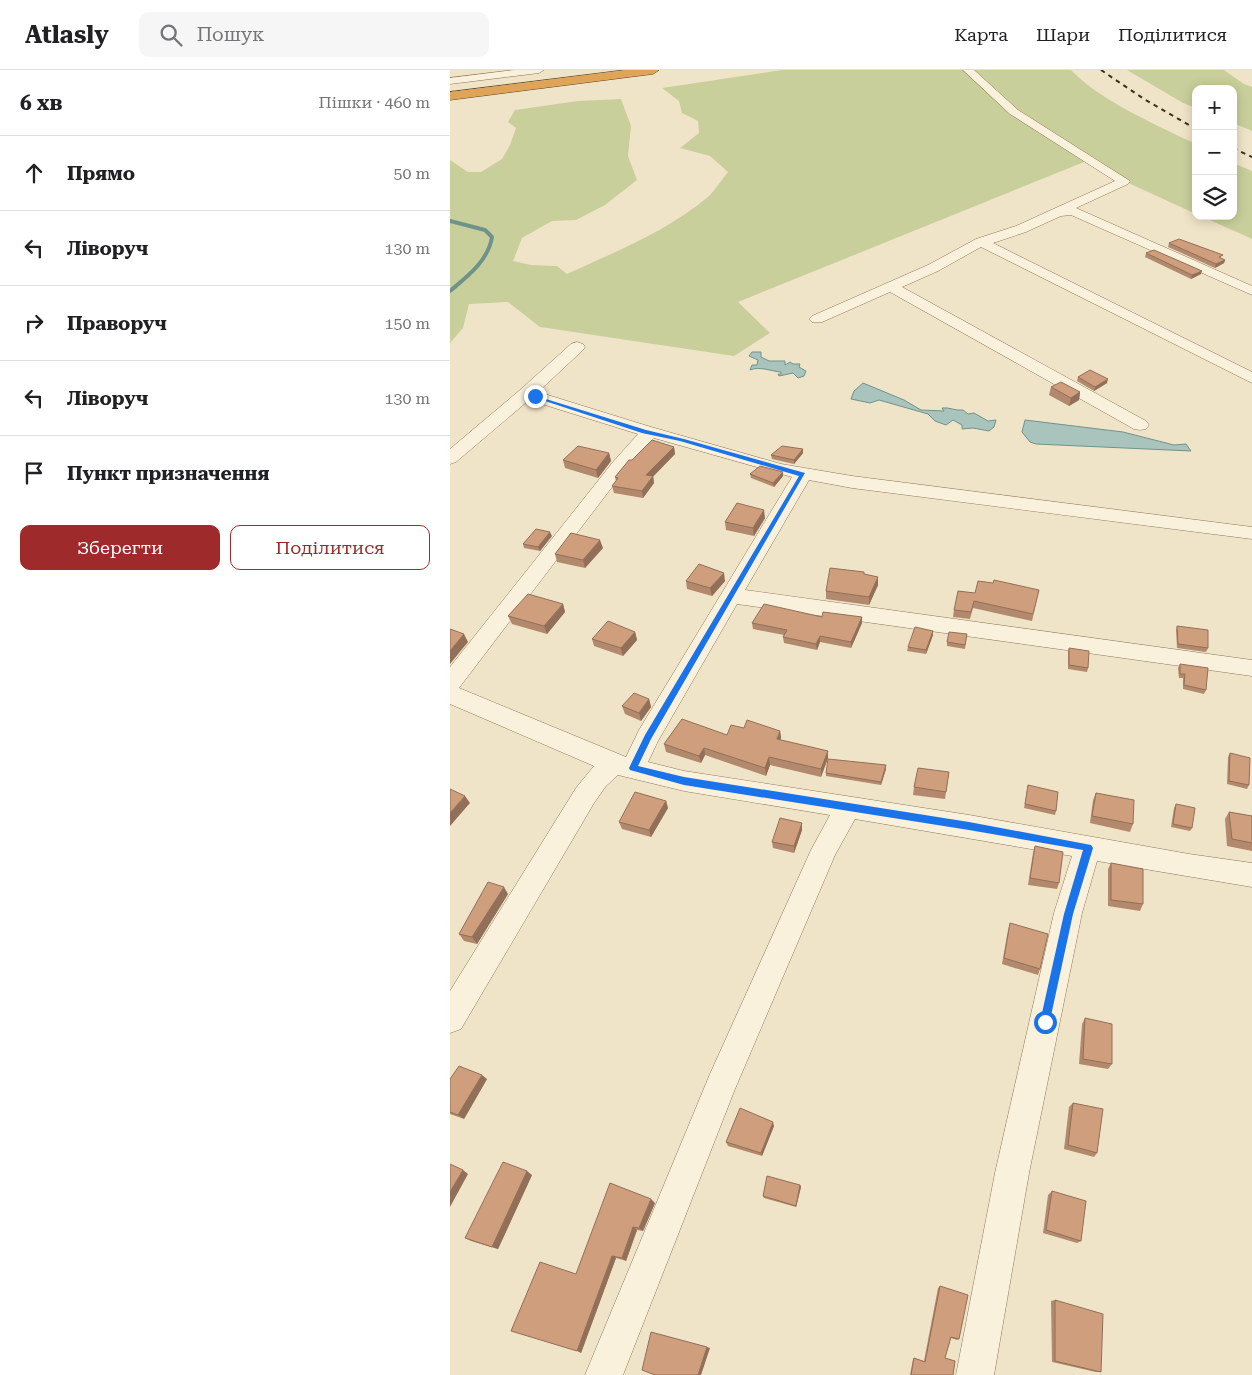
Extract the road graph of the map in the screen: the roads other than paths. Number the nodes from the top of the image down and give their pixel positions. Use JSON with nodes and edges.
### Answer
{"nodes":[{"id":1,"x":539,"y":70,"type":"edge"},
{"id":2,"x":653,"y":70,"type":"edge"},
{"id":3,"x":968,"y":70,"type":"edge"},
{"id":4,"x":450,"y":81,"type":"edge"},
{"id":5,"x":450,"y":96,"type":"edge"},
{"id":6,"x":1058,"y":212,"type":"junction"},
{"id":7,"x":981,"y":242,"type":"junction"},
{"id":8,"x":890,"y":287,"type":"junction"},
{"id":9,"x":1252,"y":291,"type":"edge"},
{"id":10,"x":817,"y":319,"type":"dead end"},
{"id":11,"x":577,"y":347,"type":"dead end"},
{"id":12,"x":1252,"y":378,"type":"edge"},
{"id":13,"x":526,"y":394,"type":"junction"},
{"id":14,"x":1140,"y":425,"type":"dead end"},
{"id":15,"x":649,"y":432,"type":"junction"},
{"id":16,"x":450,"y":458,"type":"edge"},
{"id":17,"x":803,"y":475,"type":"junction"},
{"id":18,"x":1252,"y":533,"type":"edge"},
{"id":19,"x":732,"y":596,"type":"junction"},
{"id":20,"x":1252,"y":668,"type":"edge"},
{"id":21,"x":450,"y":683,"type":"edge"},
{"id":22,"x":450,"y":694,"type":"edge"},
{"id":23,"x":624,"y":766,"type":"junction"},
{"id":24,"x":848,"y":807,"type":"junction"},
{"id":25,"x":1088,"y":848,"type":"junction"},
{"id":26,"x":1252,"y":875,"type":"edge"},
{"id":27,"x":450,"y":1018,"type":"edge"},
{"id":28,"x":604,"y":1375,"type":"edge"},
{"id":29,"x":975,"y":1375,"type":"edge"}],
"edges":[{"from":1,"to":4,"type":"street"},
{"from":2,"to":5,"type":"highway"},
{"from":3,"to":6,"type":"street"},
{"from":6,"to":7,"type":"street"},
{"from":6,"to":9,"type":"street"},
{"from":7,"to":8,"type":"street"},
{"from":7,"to":12,"type":"street"},
{"from":8,"to":10,"type":"street"},
{"from":8,"to":14,"type":"street"},
{"from":11,"to":13,"type":"street"},
{"from":13,"to":15,"type":"street"},
{"from":13,"to":16,"type":"street"},
{"from":15,"to":17,"type":"street"},
{"from":15,"to":21,"type":"street"},
{"from":17,"to":18,"type":"street"},
{"from":17,"to":19,"type":"street"},
{"from":19,"to":20,"type":"street"},
{"from":19,"to":23,"type":"street"},
{"from":22,"to":23,"type":"street"},
{"from":23,"to":24,"type":"street"},
{"from":23,"to":27,"type":"street"},
{"from":24,"to":25,"type":"street"},
{"from":24,"to":28,"type":"street"},
{"from":25,"to":26,"type":"street"},
{"from":25,"to":29,"type":"street"}]}
